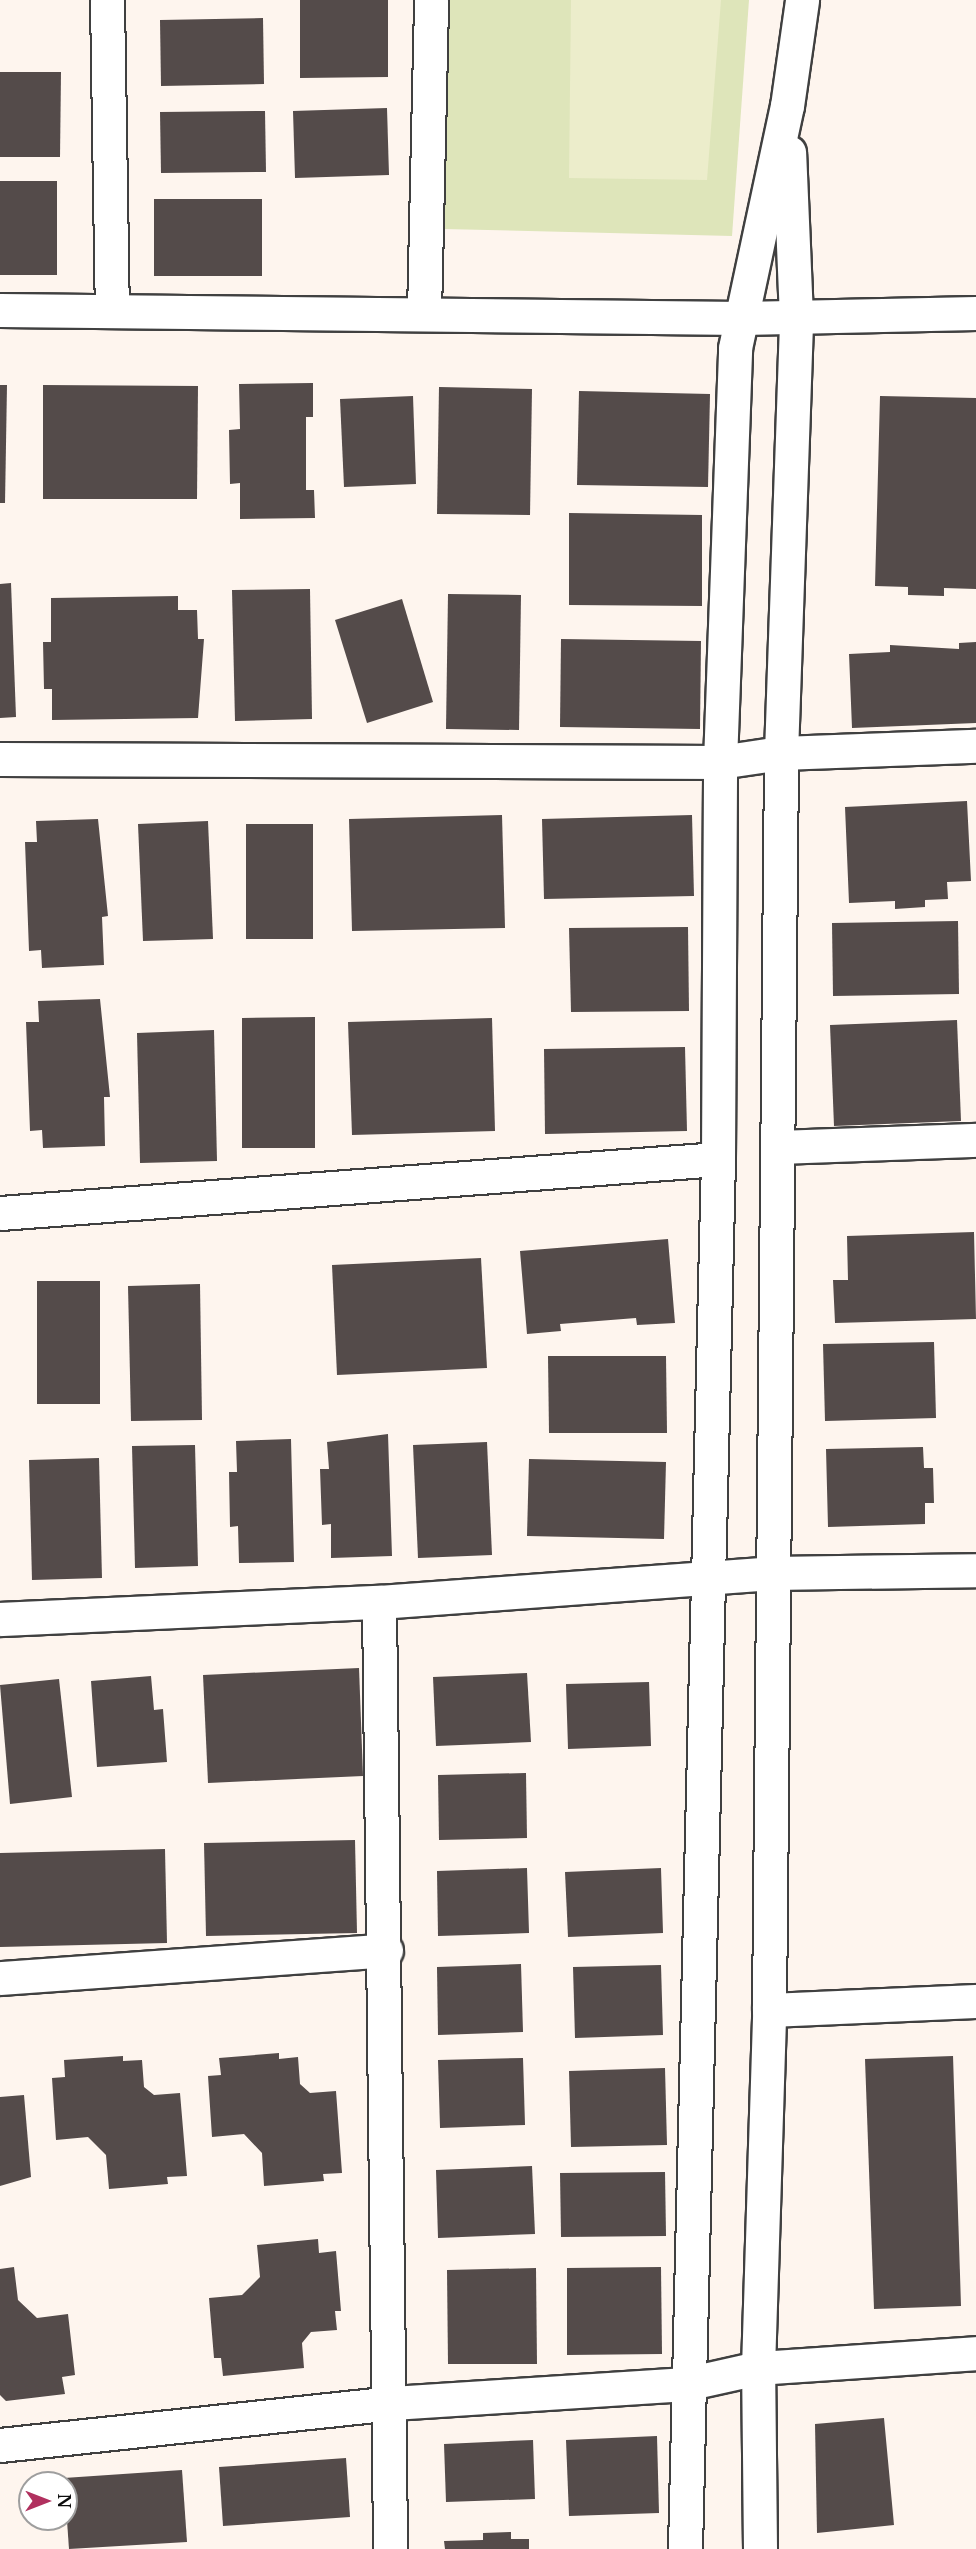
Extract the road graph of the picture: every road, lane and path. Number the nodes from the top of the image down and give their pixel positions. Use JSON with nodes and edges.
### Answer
{"nodes":[{"id":1,"x":107,"y":0,"type":"edge"},
{"id":2,"x":431,"y":0,"type":"edge"},
{"id":3,"x":802,"y":0,"type":"edge"},
{"id":4,"x":787,"y":106,"type":"junction"},
{"id":5,"x":111,"y":308,"type":"junction"},
{"id":6,"x":0,"y":310,"type":"edge"},
{"id":7,"x":424,"y":313,"type":"junction"},
{"id":8,"x":976,"y":313,"type":"edge"},
{"id":9,"x":796,"y":317,"type":"junction"},
{"id":10,"x":742,"y":318,"type":"junction"},
{"id":11,"x":976,"y":746,"type":"edge"},
{"id":12,"x":781,"y":753,"type":"junction"},
{"id":13,"x":0,"y":759,"type":"edge"},
{"id":14,"x":720,"y":762,"type":"junction"},
{"id":15,"x":976,"y":1140,"type":"edge"},
{"id":16,"x":781,"y":1147,"type":"junction"},
{"id":17,"x":718,"y":1159,"type":"junction"},
{"id":18,"x":0,"y":1213,"type":"edge"},
{"id":19,"x":976,"y":1570,"type":"edge"},
{"id":20,"x":772,"y":1573,"type":"junction"},
{"id":21,"x":710,"y":1576,"type":"junction"},
{"id":22,"x":379,"y":1602,"type":"junction"},
{"id":23,"x":0,"y":1618,"type":"edge"},
{"id":24,"x":386,"y":1950,"type":"junction"},
{"id":25,"x":0,"y":1978,"type":"edge"},
{"id":26,"x":976,"y":2001,"type":"edge"},
{"id":27,"x":769,"y":2010,"type":"junction"},
{"id":28,"x":976,"y":2353,"type":"edge"},
{"id":29,"x":758,"y":2368,"type":"junction"},
{"id":30,"x":687,"y":2384,"type":"junction"},
{"id":31,"x":392,"y":2403,"type":"junction"},
{"id":32,"x":0,"y":2445,"type":"edge"},
{"id":33,"x":390,"y":2549,"type":"edge"},
{"id":34,"x":685,"y":2549,"type":"edge"},
{"id":35,"x":760,"y":2549,"type":"edge"}],
"edges":[{"from":1,"to":5,"type":"street"},
{"from":2,"to":7,"type":"street"},
{"from":3,"to":4,"type":"street"},
{"from":4,"to":9,"type":"street"},
{"from":4,"to":10,"type":"street"},
{"from":5,"to":6,"type":"street"},
{"from":5,"to":7,"type":"street"},
{"from":7,"to":10,"type":"street"},
{"from":8,"to":9,"type":"street"},
{"from":9,"to":10,"type":"street"},
{"from":9,"to":12,"type":"street"},
{"from":10,"to":14,"type":"street"},
{"from":11,"to":12,"type":"street"},
{"from":12,"to":14,"type":"street"},
{"from":12,"to":16,"type":"street"},
{"from":13,"to":14,"type":"street"},
{"from":14,"to":17,"type":"street"},
{"from":15,"to":16,"type":"street"},
{"from":16,"to":20,"type":"street"},
{"from":17,"to":18,"type":"street"},
{"from":17,"to":21,"type":"street"},
{"from":19,"to":20,"type":"street"},
{"from":20,"to":21,"type":"street"},
{"from":20,"to":27,"type":"street"},
{"from":21,"to":22,"type":"street"},
{"from":21,"to":30,"type":"street"},
{"from":22,"to":23,"type":"street"},
{"from":22,"to":24,"type":"street"},
{"from":24,"to":25,"type":"street"},
{"from":24,"to":31,"type":"street"},
{"from":26,"to":27,"type":"street"},
{"from":27,"to":29,"type":"street"},
{"from":28,"to":29,"type":"street"},
{"from":29,"to":30,"type":"street"},
{"from":29,"to":35,"type":"street"},
{"from":30,"to":31,"type":"street"},
{"from":30,"to":34,"type":"street"},
{"from":31,"to":32,"type":"street"},
{"from":31,"to":33,"type":"street"}]}
